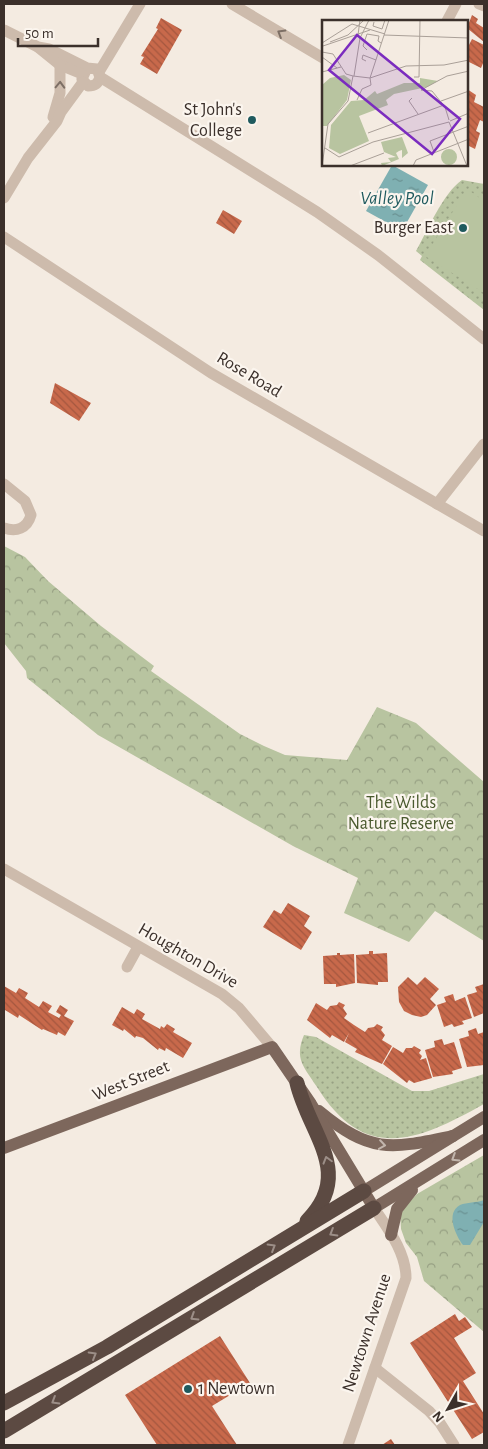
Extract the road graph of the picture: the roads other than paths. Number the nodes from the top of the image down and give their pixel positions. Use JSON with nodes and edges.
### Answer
{"nodes":[{"id":1,"x":140,"y":4,"type":"edge"},
{"id":2,"x":232,"y":4,"type":"edge"},
{"id":3,"x":456,"y":4,"type":"edge"},
{"id":4,"x":480,"y":4,"type":"edge"},
{"id":5,"x":484,"y":6,"type":"edge"},
{"id":6,"x":448,"y":20,"type":"edge"},
{"id":7,"x":4,"y":30,"type":"edge"},
{"id":8,"x":38,"y":47,"type":"junction"},
{"id":9,"x":322,"y":57,"type":"edge"},
{"id":10,"x":60,"y":65,"type":"junction"},
{"id":11,"x":91,"y":76,"type":"junction"},
{"id":12,"x":45,"y":137,"type":"junction"},
{"id":13,"x":4,"y":198,"type":"edge"},
{"id":14,"x":4,"y":237,"type":"edge"},
{"id":15,"x":484,"y":338,"type":"edge"},
{"id":16,"x":484,"y":444,"type":"edge"},
{"id":17,"x":4,"y":484,"type":"edge"},
{"id":18,"x":437,"y":504,"type":"junction"},
{"id":19,"x":4,"y":528,"type":"edge"},
{"id":20,"x":484,"y":531,"type":"edge"},
{"id":21,"x":4,"y":870,"type":"edge"},
{"id":22,"x":138,"y":947,"type":"junction"},
{"id":23,"x":127,"y":967,"type":"dead end"},
{"id":24,"x":272,"y":1047,"type":"junction"},
{"id":25,"x":297,"y":1083,"type":"junction"},
{"id":26,"x":311,"y":1104,"type":"junction"},
{"id":27,"x":484,"y":1117,"type":"edge"},
{"id":28,"x":453,"y":1136,"type":"junction"},
{"id":29,"x":484,"y":1140,"type":"edge"},
{"id":30,"x":4,"y":1148,"type":"edge"},
{"id":31,"x":426,"y":1176,"type":"junction"},
{"id":32,"x":364,"y":1191,"type":"junction"},
{"id":33,"x":374,"y":1208,"type":"junction"},
{"id":34,"x":296,"y":1232,"type":"junction"},
{"id":35,"x":391,"y":1235,"type":"junction"},
{"id":36,"x":375,"y":1368,"type":"junction"},
{"id":37,"x":4,"y":1403,"type":"edge"},
{"id":38,"x":4,"y":1431,"type":"edge"},
{"id":39,"x":348,"y":1445,"type":"edge"},
{"id":40,"x":454,"y":1445,"type":"edge"}],
"edges":[{"from":1,"to":11,"type":"street"},
{"from":9,"to":2,"type":"street","one_way":true},
{"from":3,"to":6,"type":"street"},
{"from":4,"to":5,"type":"street"},
{"from":7,"to":8,"type":"street"},
{"from":8,"to":10,"type":"street"},
{"from":8,"to":11,"type":"street"},
{"from":10,"to":11,"type":"street"},
{"from":12,"to":10,"type":"street","one_way":true},
{"from":11,"to":12,"type":"street"},
{"from":11,"to":15,"type":"street"},
{"from":12,"to":13,"type":"street"},
{"from":14,"to":18,"type":"street","name":"Rose Road"},
{"from":16,"to":18,"type":"street"},
{"from":17,"to":19,"type":"street"},
{"from":18,"to":20,"type":"street","name":"Rose Road"},
{"from":21,"to":22,"type":"street","name":"Houghton Drive"},
{"from":22,"to":23,"type":"street"},
{"from":22,"to":24,"type":"street","name":"Houghton Drive"},
{"from":24,"to":25,"type":"main road","name":"Houghton Drive"},
{"from":24,"to":30,"type":"main road","name":"West Street"},
{"from":25,"to":26,"type":"main road","name":"Houghton Drive"},
{"from":34,"to":25,"type":"highway","one_way":true},
{"from":26,"to":28,"type":"main road","one_way":true},
{"from":26,"to":32,"type":"main road","name":"Houghton Drive"},
{"from":27,"to":28,"type":"main road"},
{"from":28,"to":32,"type":"main road"},
{"from":29,"to":31,"type":"main road","one_way":true},
{"from":31,"to":33,"type":"main road"},
{"from":31,"to":35,"type":"main road"},
{"from":32,"to":33,"type":"main road","name":"Houghton Drive"},
{"from":32,"to":34,"type":"highway"},
{"from":33,"to":35,"type":"street","name":"Newtown Avenue"},
{"from":33,"to":38,"type":"highway","one_way":true},
{"from":37,"to":34,"type":"highway","one_way":true},
{"from":35,"to":36,"type":"street","name":"Newtown Avenue"},
{"from":36,"to":39,"type":"street","name":"Newtown Avenue"},
{"from":36,"to":40,"type":"street"}]}
